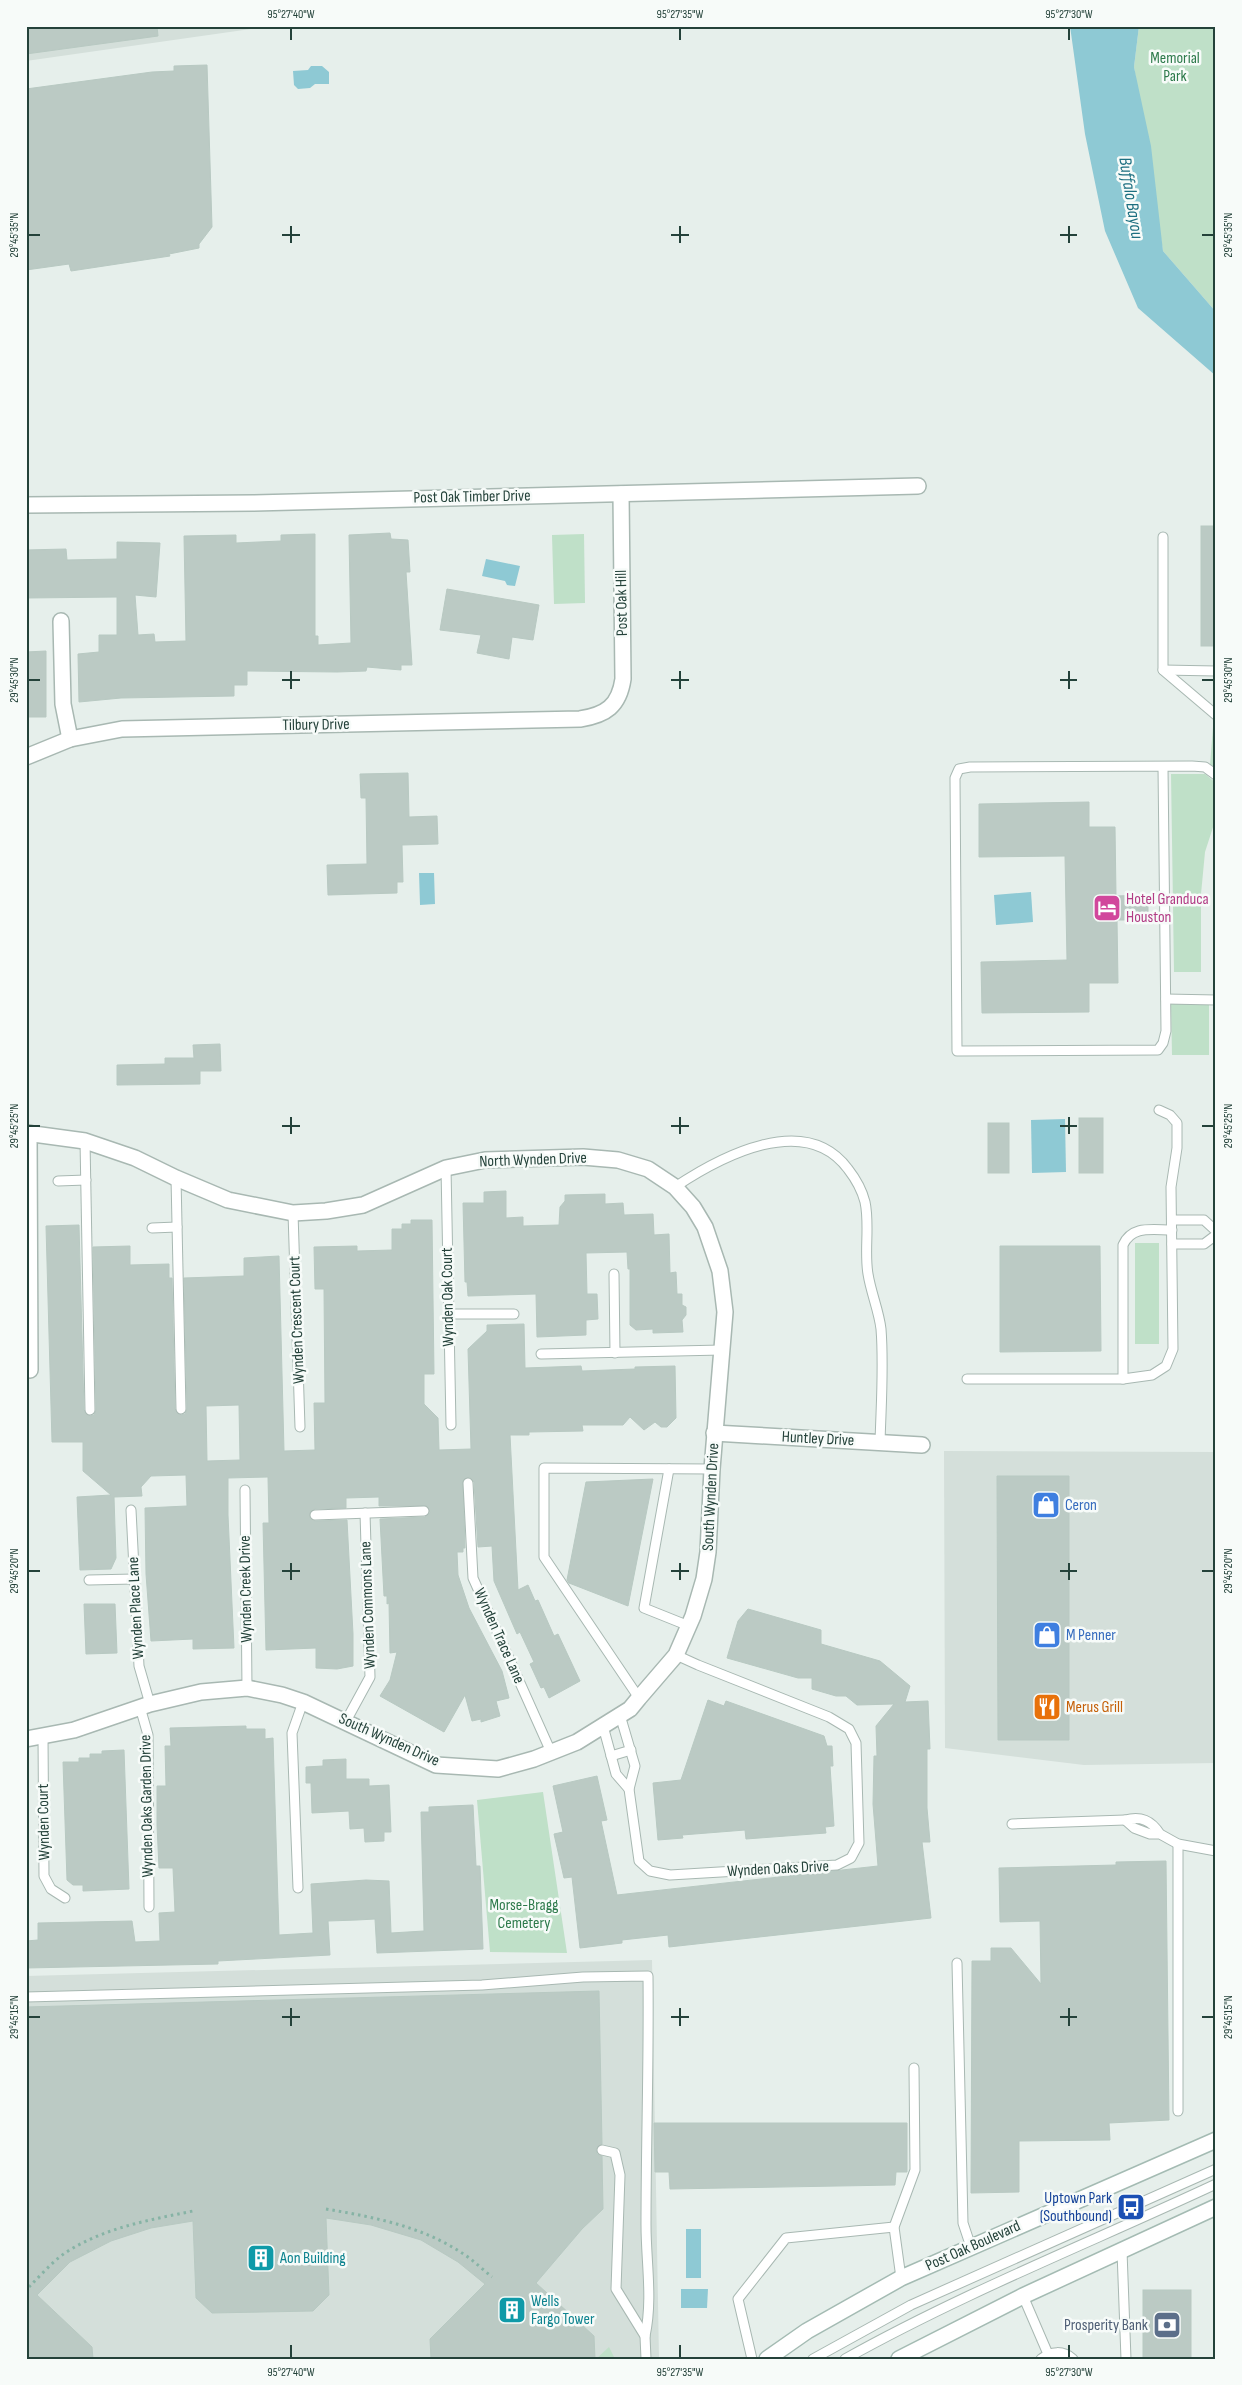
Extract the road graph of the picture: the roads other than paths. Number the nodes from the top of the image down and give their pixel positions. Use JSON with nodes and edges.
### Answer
{"nodes":[{"id":1,"x":918,"y":486,"type":"dead end"},
{"id":2,"x":621,"y":494,"type":"junction"},
{"id":3,"x":26,"y":505,"type":"edge"},
{"id":4,"x":1162,"y":537,"type":"dead end"},
{"id":5,"x":61,"y":621,"type":"dead end"},
{"id":6,"x":1162,"y":670,"type":"junction"},
{"id":7,"x":1216,"y":671,"type":"edge"},
{"id":8,"x":609,"y":708,"type":"joint"},
{"id":9,"x":1216,"y":715,"type":"edge"},
{"id":10,"x":70,"y":739,"type":"junction"},
{"id":11,"x":26,"y":757,"type":"edge"},
{"id":12,"x":1163,"y":766,"type":"junction"},
{"id":13,"x":1216,"y":775,"type":"edge"},
{"id":14,"x":1166,"y":1000,"type":"junction"},
{"id":15,"x":1216,"y":1000,"type":"edge"},
{"id":16,"x":1159,"y":1110,"type":"dead end"},
{"id":17,"x":28,"y":1133,"type":"edge"},
{"id":18,"x":85,"y":1141,"type":"junction"},
{"id":19,"x":446,"y":1168,"type":"junction"},
{"id":20,"x":176,"y":1178,"type":"junction"},
{"id":21,"x":86,"y":1180,"type":"junction"},
{"id":22,"x":58,"y":1181,"type":"dead end"},
{"id":23,"x":675,"y":1187,"type":"junction"},
{"id":24,"x":293,"y":1213,"type":"junction"},
{"id":25,"x":1172,"y":1225,"type":"junction"},
{"id":26,"x":177,"y":1227,"type":"junction"},
{"id":27,"x":152,"y":1228,"type":"dead end"},
{"id":28,"x":1216,"y":1231,"type":"edge"},
{"id":29,"x":1216,"y":1235,"type":"edge"},
{"id":30,"x":1172,"y":1244,"type":"junction"},
{"id":31,"x":614,"y":1274,"type":"dead end"},
{"id":32,"x":449,"y":1314,"type":"junction"},
{"id":33,"x":514,"y":1314,"type":"dead end"},
{"id":34,"x":722,"y":1350,"type":"junction"},
{"id":35,"x":615,"y":1353,"type":"junction"},
{"id":36,"x":541,"y":1354,"type":"dead end"},
{"id":37,"x":30,"y":1370,"type":"dead end"},
{"id":38,"x":967,"y":1379,"type":"dead end"},
{"id":39,"x":1122,"y":1379,"type":"junction"},
{"id":40,"x":181,"y":1409,"type":"dead end"},
{"id":41,"x":90,"y":1410,"type":"dead end"},
{"id":42,"x":451,"y":1426,"type":"dead end"},
{"id":43,"x":300,"y":1427,"type":"dead end"},
{"id":44,"x":714,"y":1433,"type":"junction"},
{"id":45,"x":880,"y":1443,"type":"junction"},
{"id":46,"x":922,"y":1445,"type":"dead end"},
{"id":47,"x":669,"y":1469,"type":"junction"},
{"id":48,"x":712,"y":1469,"type":"junction"},
{"id":49,"x":468,"y":1483,"type":"dead end"},
{"id":50,"x":245,"y":1490,"type":"dead end"},
{"id":51,"x":131,"y":1510,"type":"dead end"},
{"id":52,"x":424,"y":1511,"type":"dead end"},
{"id":53,"x":365,"y":1513,"type":"junction"},
{"id":54,"x":315,"y":1515,"type":"dead end"},
{"id":55,"x":134,"y":1579,"type":"junction"},
{"id":56,"x":89,"y":1580,"type":"dead end"},
{"id":57,"x":689,"y":1626,"type":"junction"},
{"id":58,"x":676,"y":1654,"type":"junction"},
{"id":59,"x":248,"y":1688,"type":"junction"},
{"id":60,"x":639,"y":1698,"type":"junction"},
{"id":61,"x":303,"y":1702,"type":"junction"},
{"id":62,"x":145,"y":1705,"type":"junction"},
{"id":63,"x":620,"y":1715,"type":"junction"},
{"id":64,"x":346,"y":1721,"type":"junction"},
{"id":65,"x":603,"y":1726,"type":"junction"},
{"id":66,"x":43,"y":1736,"type":"junction"},
{"id":67,"x":26,"y":1739,"type":"edge"},
{"id":68,"x":631,"y":1750,"type":"junction"},
{"id":69,"x":552,"y":1752,"type":"junction"},
{"id":70,"x":611,"y":1756,"type":"junction"},
{"id":71,"x":629,"y":1789,"type":"junction"},
{"id":72,"x":1012,"y":1824,"type":"dead end"},
{"id":73,"x":1178,"y":1844,"type":"junction"},
{"id":74,"x":1216,"y":1851,"type":"edge"},
{"id":75,"x":298,"y":1888,"type":"dead end"},
{"id":76,"x":65,"y":1898,"type":"dead end"},
{"id":77,"x":149,"y":1907,"type":"dead end"},
{"id":78,"x":956,"y":1963,"type":"dead end"},
{"id":79,"x":26,"y":1997,"type":"edge"},
{"id":80,"x":914,"y":2068,"type":"dead end"},
{"id":81,"x":1178,"y":2111,"type":"dead end"},
{"id":82,"x":1216,"y":2140,"type":"edge"},
{"id":83,"x":602,"y":2150,"type":"dead end"},
{"id":84,"x":1216,"y":2168,"type":"edge"},
{"id":85,"x":1216,"y":2184,"type":"edge"},
{"id":86,"x":1216,"y":2207,"type":"edge"},
{"id":87,"x":894,"y":2227,"type":"junction"},
{"id":88,"x":971,"y":2247,"type":"junction"},
{"id":89,"x":1122,"y":2251,"type":"junction"},
{"id":90,"x":901,"y":2278,"type":"junction"},
{"id":91,"x":1023,"y":2296,"type":"junction"},
{"id":92,"x":645,"y":2336,"type":"junction"},
{"id":93,"x":1044,"y":2356,"type":"edge"},
{"id":94,"x":646,"y":2359,"type":"edge"},
{"id":95,"x":752,"y":2359,"type":"edge"},
{"id":96,"x":768,"y":2359,"type":"edge"},
{"id":97,"x":813,"y":2359,"type":"edge"},
{"id":98,"x":846,"y":2359,"type":"edge"},
{"id":99,"x":899,"y":2359,"type":"edge"},
{"id":100,"x":1073,"y":2359,"type":"edge"},
{"id":101,"x":1126,"y":2359,"type":"edge"}],
"edges":[{"from":1,"to":2,"type":"street","name":"Post Oak Timber Drive"},
{"from":2,"to":3,"type":"street","name":"Post Oak Timber Drive"},
{"from":2,"to":8,"type":"street","name":"Post Oak Hill"},
{"from":4,"to":6,"type":"lane"},
{"from":5,"to":10,"type":"street"},
{"from":6,"to":7,"type":"lane"},
{"from":6,"to":9,"type":"lane"},
{"from":8,"to":10,"type":"street","name":"Tilbury Drive"},
{"from":10,"to":11,"type":"street","name":"Tilbury Drive"},
{"from":12,"to":13,"type":"lane"},
{"from":12,"to":14,"type":"lane"},
{"from":12,"to":14,"type":"lane"},
{"from":14,"to":15,"type":"lane"},
{"from":16,"to":25,"type":"lane"},
{"from":17,"to":18,"type":"street","name":"North Wynden Drive"},
{"from":17,"to":37,"type":"street"},
{"from":18,"to":20,"type":"street","name":"North Wynden Drive"},
{"from":18,"to":21,"type":"lane"},
{"from":19,"to":23,"type":"street","name":"North Wynden Drive"},
{"from":19,"to":24,"type":"street","name":"North Wynden Drive"},
{"from":19,"to":32,"type":"lane","name":"Wynden Oak Court"},
{"from":20,"to":24,"type":"street","name":"North Wynden Drive"},
{"from":20,"to":26,"type":"lane"},
{"from":21,"to":22,"type":"lane"},
{"from":21,"to":41,"type":"lane"},
{"from":23,"to":34,"type":"street","name":"North Wynden Drive"},
{"from":23,"to":45,"type":"lane"},
{"from":24,"to":43,"type":"lane","name":"Wynden Crescent Court"},
{"from":25,"to":28,"type":"lane"},
{"from":25,"to":30,"type":"lane"},
{"from":25,"to":39,"type":"lane"},
{"from":26,"to":27,"type":"lane"},
{"from":26,"to":40,"type":"lane"},
{"from":29,"to":30,"type":"lane"},
{"from":30,"to":39,"type":"lane"},
{"from":31,"to":35,"type":"lane"},
{"from":32,"to":33,"type":"lane"},
{"from":32,"to":42,"type":"lane","name":"Wynden Oak Court"},
{"from":34,"to":35,"type":"lane"},
{"from":34,"to":44,"type":"street","name":"North Wynden Drive"},
{"from":35,"to":36,"type":"lane"},
{"from":38,"to":39,"type":"lane"},
{"from":44,"to":45,"type":"street","name":"Huntley Drive"},
{"from":44,"to":48,"type":"street","name":"South Wynden Drive"},
{"from":45,"to":46,"type":"street","name":"Huntley Drive"},
{"from":47,"to":48,"type":"lane"},
{"from":47,"to":57,"type":"lane"},
{"from":47,"to":60,"type":"lane"},
{"from":48,"to":57,"type":"street","name":"South Wynden Drive"},
{"from":49,"to":69,"type":"lane","name":"Wynden Trace Lane"},
{"from":50,"to":59,"type":"lane","name":"Wynden Creek Drive"},
{"from":51,"to":55,"type":"lane","name":"Wynden Place Lane"},
{"from":52,"to":53,"type":"lane"},
{"from":53,"to":54,"type":"lane"},
{"from":53,"to":64,"type":"lane","name":"Wynden Commons Lane"},
{"from":55,"to":56,"type":"lane"},
{"from":55,"to":62,"type":"lane","name":"Wynden Place Lane"},
{"from":57,"to":58,"type":"street","name":"South Wynden Drive"},
{"from":58,"to":60,"type":"street","name":"South Wynden Drive"},
{"from":58,"to":71,"type":"lane","name":"Wynden Oaks Drive"},
{"from":59,"to":61,"type":"street","name":"South Wynden Drive"},
{"from":59,"to":62,"type":"street","name":"South Wynden Drive"},
{"from":60,"to":63,"type":"street","name":"South Wynden Drive"},
{"from":61,"to":64,"type":"street","name":"South Wynden Drive"},
{"from":61,"to":75,"type":"lane"},
{"from":62,"to":66,"type":"street","name":"South Wynden Drive"},
{"from":62,"to":77,"type":"lane","name":"Wynden Oaks Garden Drive"},
{"from":63,"to":65,"type":"street","name":"South Wynden Drive"},
{"from":63,"to":68,"type":"lane","name":"Wynden Oaks Drive"},
{"from":64,"to":69,"type":"street","name":"South Wynden Drive"},
{"from":65,"to":69,"type":"street","name":"South Wynden Drive"},
{"from":65,"to":70,"type":"lane","name":"Wynden Oaks Drive"},
{"from":66,"to":67,"type":"street","name":"South Wynden Drive"},
{"from":66,"to":76,"type":"lane","name":"Wynden Court"},
{"from":68,"to":70,"type":"lane"},
{"from":68,"to":71,"type":"lane","name":"Wynden Oaks Drive"},
{"from":70,"to":71,"type":"lane","name":"Wynden Oaks Drive"},
{"from":72,"to":73,"type":"lane"},
{"from":73,"to":74,"type":"lane"},
{"from":73,"to":81,"type":"lane"},
{"from":78,"to":88,"type":"lane"},
{"from":79,"to":92,"type":"lane"},
{"from":80,"to":87,"type":"lane"},
{"from":82,"to":88,"type":"street","name":"Post Oak Boulevard"},
{"from":83,"to":92,"type":"lane"},
{"from":84,"to":97,"type":"lane"},
{"from":85,"to":98,"type":"lane"},
{"from":86,"to":89,"type":"street"},
{"from":87,"to":90,"type":"lane"},
{"from":87,"to":95,"type":"lane"},
{"from":88,"to":90,"type":"street","name":"Post Oak Boulevard"},
{"from":89,"to":91,"type":"street"},
{"from":89,"to":101,"type":"lane"},
{"from":90,"to":96,"type":"street","name":"Post Oak Boulevard"},
{"from":91,"to":93,"type":"lane"},
{"from":91,"to":99,"type":"street"},
{"from":92,"to":94,"type":"lane"},
{"from":93,"to":100,"type":"lane"}]}
